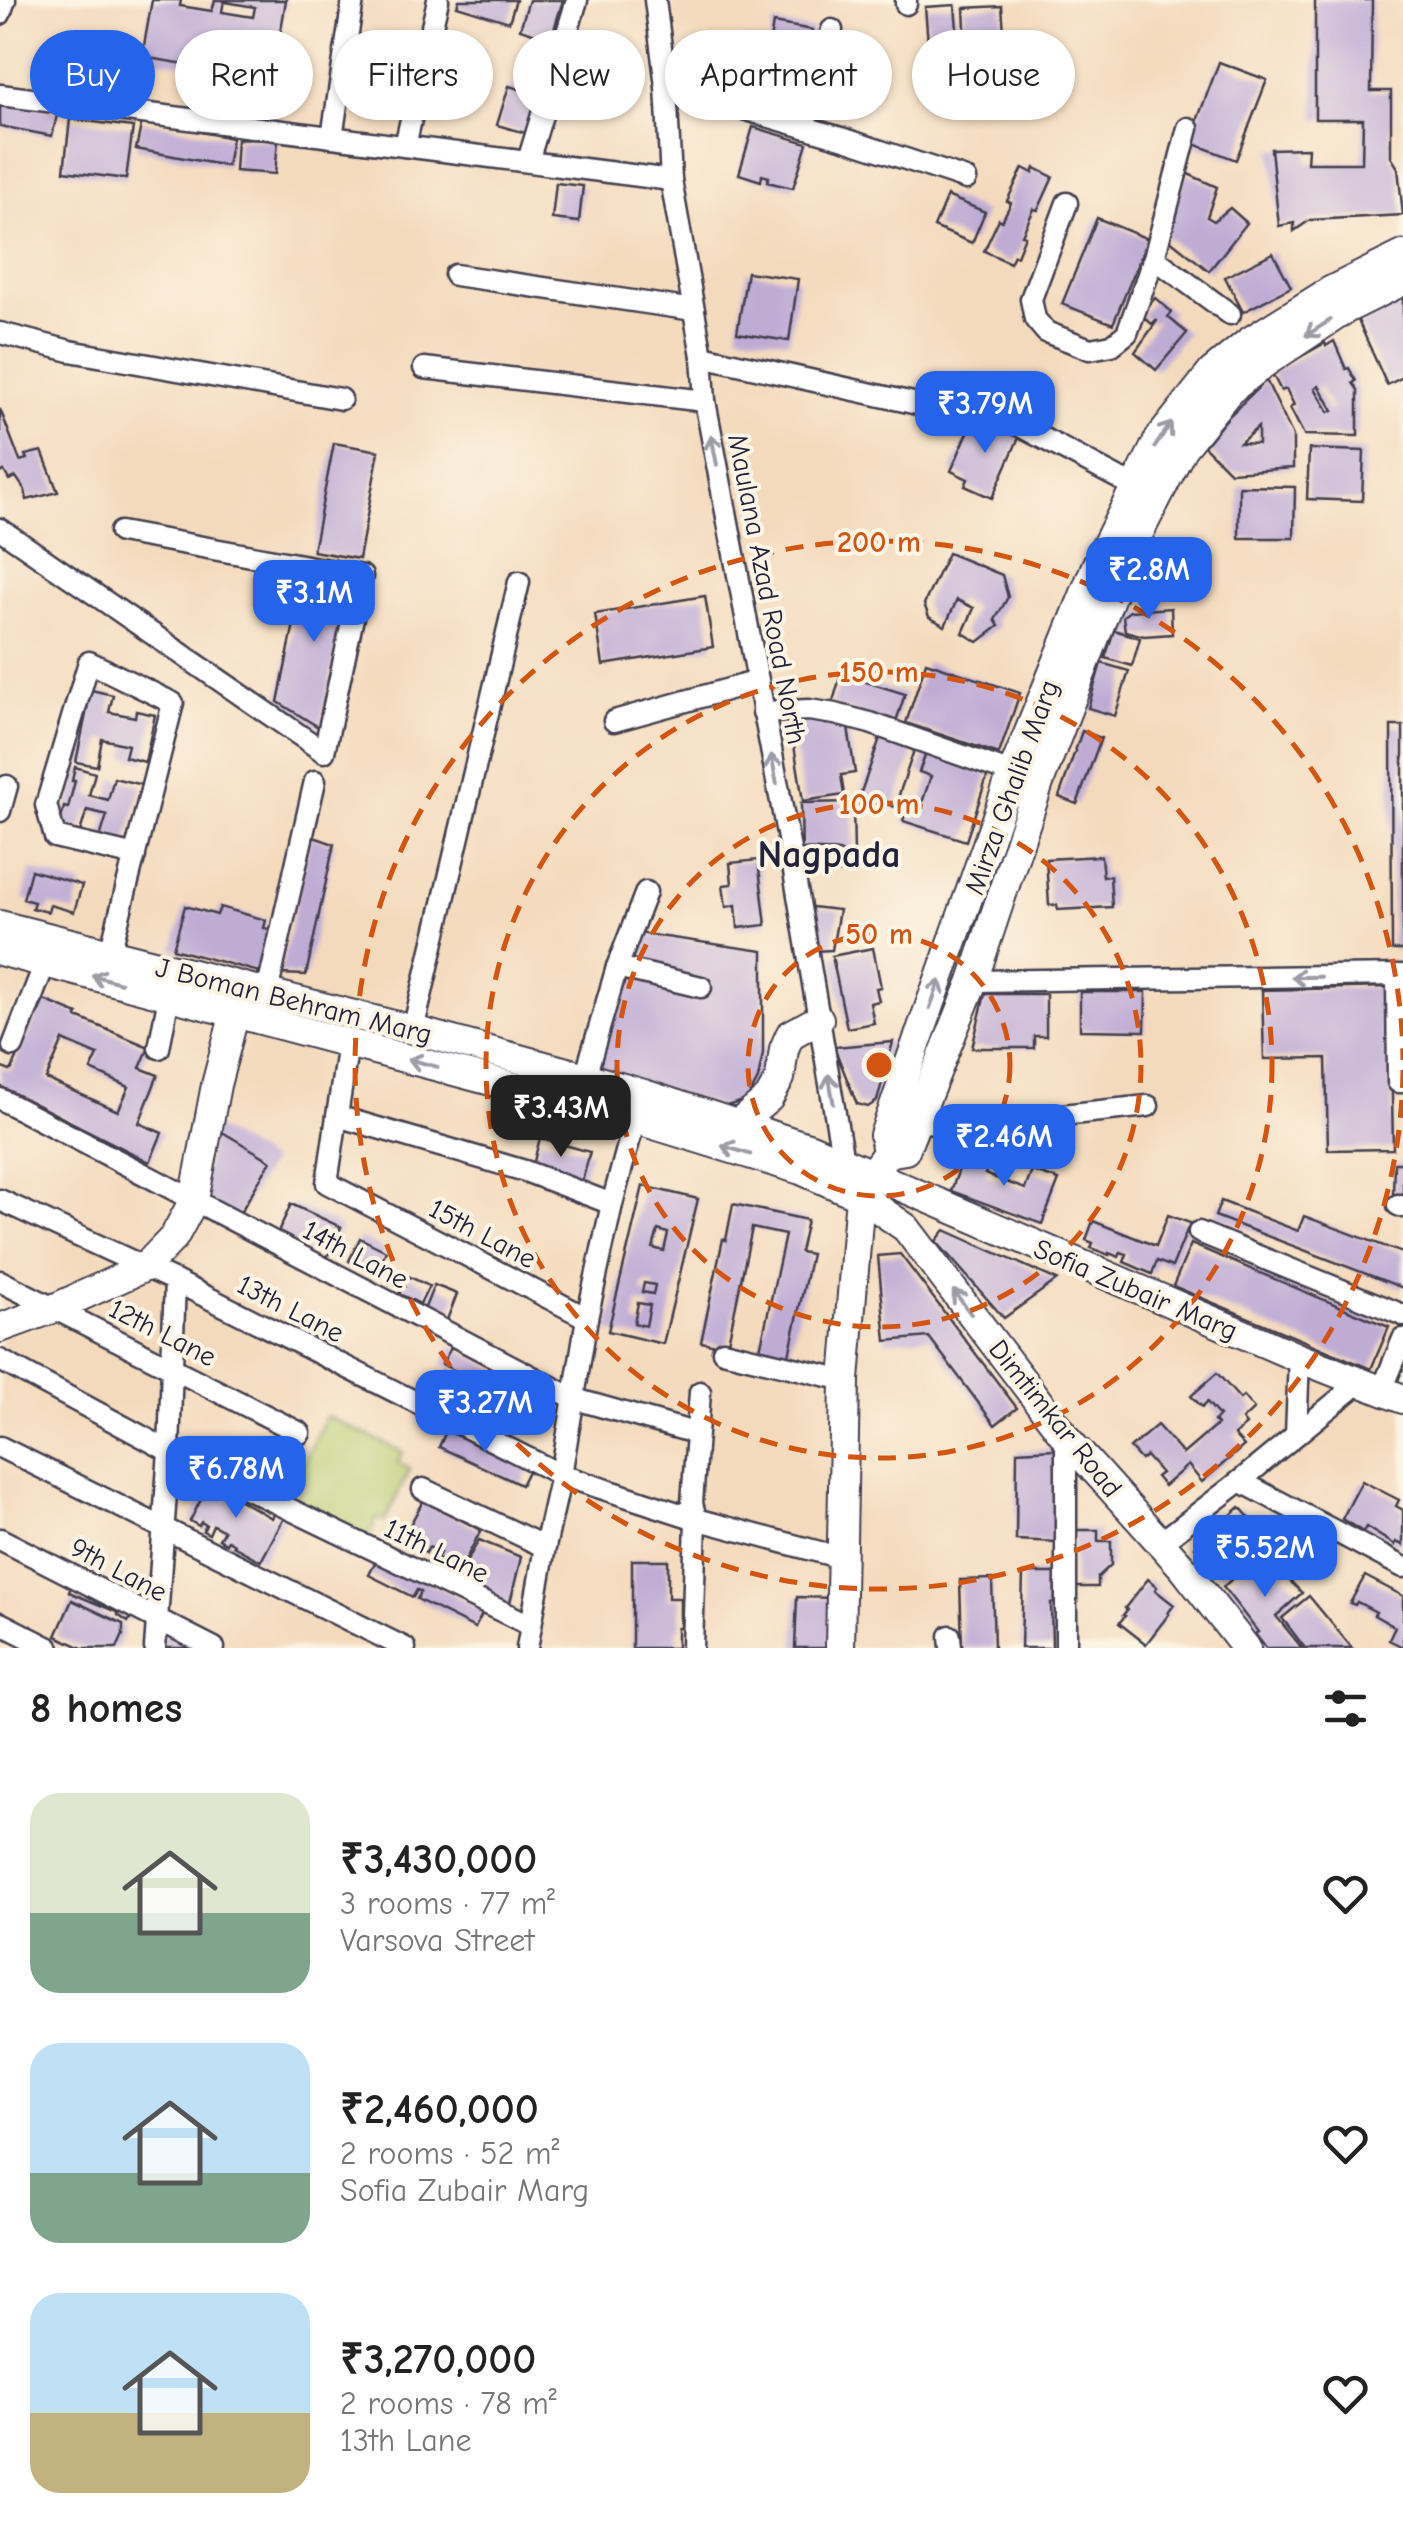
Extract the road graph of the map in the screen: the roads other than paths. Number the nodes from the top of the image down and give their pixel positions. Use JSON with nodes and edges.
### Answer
{"nodes":[{"id":1,"x":5,"y":0,"type":"edge"},
{"id":2,"x":353,"y":0,"type":"edge"},
{"id":3,"x":438,"y":0,"type":"edge"},
{"id":4,"x":576,"y":0,"type":"edge"},
{"id":5,"x":655,"y":0,"type":"edge"},
{"id":6,"x":0,"y":14,"type":"edge"},
{"id":7,"x":665,"y":78,"type":"edge"},
{"id":8,"x":0,"y":94,"type":"edge"},
{"id":9,"x":668,"y":120,"type":"edge"},
{"id":10,"x":780,"y":120,"type":"edge"},
{"id":11,"x":806,"y":120,"type":"edge"},
{"id":12,"x":804,"y":127,"type":"junction"},
{"id":13,"x":1188,"y":128,"type":"dead end"},
{"id":14,"x":332,"y":136,"type":"junction"},
{"id":15,"x":405,"y":146,"type":"junction"},
{"id":16,"x":528,"y":162,"type":"junction"},
{"id":17,"x":966,"y":179,"type":"dead end"},
{"id":18,"x":671,"y":180,"type":"junction"},
{"id":19,"x":1067,"y":203,"type":"dead end"},
{"id":20,"x":1403,"y":255,"type":"edge"},
{"id":21,"x":1154,"y":258,"type":"junction"},
{"id":22,"x":454,"y":275,"type":"dead end"},
{"id":23,"x":1403,"y":281,"type":"edge"},
{"id":24,"x":694,"y":310,"type":"junction"},
{"id":25,"x":0,"y":333,"type":"edge"},
{"id":26,"x":1254,"y":345,"type":"junction"},
{"id":27,"x":702,"y":356,"type":"junction"},
{"id":28,"x":424,"y":368,"type":"dead end"},
{"id":29,"x":341,"y":398,"type":"dead end"},
{"id":30,"x":705,"y":401,"type":"junction"},
{"id":31,"x":978,"y":404,"type":"dead end"},
{"id":32,"x":922,"y":405,"type":"dead end"},
{"id":33,"x":1135,"y":487,"type":"junction"},
{"id":34,"x":0,"y":529,"type":"edge"},
{"id":35,"x":120,"y":532,"type":"dead end"},
{"id":36,"x":518,"y":582,"type":"dead end"},
{"id":37,"x":758,"y":681,"type":"junction"},
{"id":38,"x":764,"y":712,"type":"junction"},
{"id":39,"x":614,"y":722,"type":"dead end"},
{"id":40,"x":1026,"y":778,"type":"junction"},
{"id":41,"x":315,"y":782,"type":"dead end"},
{"id":42,"x":7,"y":786,"type":"dead end"},
{"id":43,"x":0,"y":810,"type":"edge"},
{"id":44,"x":135,"y":856,"type":"junction"},
{"id":45,"x":792,"y":860,"type":"junction"},
{"id":46,"x":836,"y":862,"type":"dead end"},
{"id":47,"x":646,"y":892,"type":"dead end"},
{"id":48,"x":0,"y":925,"type":"edge"},
{"id":49,"x":0,"y":951,"type":"edge"},
{"id":50,"x":110,"y":953,"type":"junction"},
{"id":51,"x":44,"y":963,"type":"junction"},
{"id":52,"x":617,"y":967,"type":"junction"},
{"id":53,"x":1400,"y":976,"type":"edge"},
{"id":54,"x":973,"y":980,"type":"junction"},
{"id":55,"x":700,"y":987,"type":"dead end"},
{"id":56,"x":169,"y":996,"type":"junction"},
{"id":57,"x":248,"y":997,"type":"junction"},
{"id":58,"x":819,"y":1019,"type":"junction"},
{"id":59,"x":413,"y":1030,"type":"junction"},
{"id":60,"x":348,"y":1043,"type":"junction"},
{"id":61,"x":12,"y":1046,"type":"dead end"},
{"id":62,"x":159,"y":1048,"type":"dead end"},
{"id":63,"x":585,"y":1077,"type":"junction"},
{"id":64,"x":1403,"y":1082,"type":"edge"},
{"id":65,"x":0,"y":1098,"type":"edge"},
{"id":66,"x":1148,"y":1106,"type":"dead end"},
{"id":67,"x":337,"y":1116,"type":"junction"},
{"id":68,"x":635,"y":1119,"type":"junction"},
{"id":69,"x":917,"y":1122,"type":"junction"},
{"id":70,"x":738,"y":1124,"type":"junction"},
{"id":71,"x":887,"y":1153,"type":"junction"},
{"id":72,"x":851,"y":1180,"type":"junction"},
{"id":73,"x":0,"y":1200,"type":"edge"},
{"id":74,"x":194,"y":1200,"type":"junction"},
{"id":75,"x":612,"y":1204,"type":"junction"},
{"id":76,"x":1199,"y":1232,"type":"dead end"},
{"id":77,"x":145,"y":1267,"type":"junction"},
{"id":78,"x":175,"y":1280,"type":"junction"},
{"id":79,"x":0,"y":1281,"type":"edge"},
{"id":80,"x":55,"y":1308,"type":"junction"},
{"id":81,"x":1403,"y":1315,"type":"edge"},
{"id":82,"x":587,"y":1318,"type":"junction"},
{"id":83,"x":0,"y":1328,"type":"edge"},
{"id":84,"x":1403,"y":1339,"type":"edge"},
{"id":85,"x":722,"y":1351,"type":"dead end"},
{"id":86,"x":1299,"y":1358,"type":"junction"},
{"id":87,"x":0,"y":1360,"type":"edge"},
{"id":88,"x":173,"y":1368,"type":"junction"},
{"id":89,"x":845,"y":1380,"type":"junction"},
{"id":90,"x":1382,"y":1390,"type":"edge"},
{"id":91,"x":700,"y":1392,"type":"dead end"},
{"id":92,"x":574,"y":1399,"type":"junction"},
{"id":93,"x":300,"y":1433,"type":"dead end"},
{"id":94,"x":695,"y":1433,"type":"junction"},
{"id":95,"x":1296,"y":1435,"type":"junction"},
{"id":96,"x":1066,"y":1438,"type":"junction"},
{"id":97,"x":0,"y":1447,"type":"edge"},
{"id":98,"x":169,"y":1451,"type":"junction"},
{"id":99,"x":561,"y":1475,"type":"junction"},
{"id":100,"x":1240,"y":1481,"type":"junction"},
{"id":101,"x":423,"y":1489,"type":"dead end"},
{"id":102,"x":696,"y":1519,"type":"junction"},
{"id":103,"x":162,"y":1526,"type":"junction"},
{"id":104,"x":0,"y":1538,"type":"edge"},
{"id":105,"x":1160,"y":1542,"type":"junction"},
{"id":106,"x":545,"y":1546,"type":"junction"},
{"id":107,"x":842,"y":1558,"type":"junction"},
{"id":108,"x":1403,"y":1567,"type":"edge"},
{"id":109,"x":157,"y":1621,"type":"junction"},
{"id":110,"x":0,"y":1623,"type":"edge"},
{"id":111,"x":530,"y":1625,"type":"junction"},
{"id":112,"x":48,"y":1648,"type":"edge"},
{"id":113,"x":155,"y":1648,"type":"edge"},
{"id":114,"x":214,"y":1648,"type":"edge"},
{"id":115,"x":406,"y":1648,"type":"edge"},
{"id":116,"x":526,"y":1648,"type":"edge"},
{"id":117,"x":692,"y":1648,"type":"edge"},
{"id":118,"x":840,"y":1648,"type":"edge"},
{"id":119,"x":1066,"y":1648,"type":"edge"},
{"id":120,"x":1246,"y":1648,"type":"edge"}],
"edges":[{"from":1,"to":6,"type":"street"},
{"from":2,"to":14,"type":"street"},
{"from":3,"to":15,"type":"street"},
{"from":4,"to":16,"type":"street"},
{"from":5,"to":7,"type":"street","name":"Maulana Azad Road North"},
{"from":8,"to":14,"type":"street"},
{"from":9,"to":18,"type":"street","name":"Maulana Azad Road North"},
{"from":10,"to":12,"type":"street"},
{"from":11,"to":12,"type":"street"},
{"from":12,"to":17,"type":"street"},
{"from":13,"to":21,"type":"street"},
{"from":14,"to":15,"type":"street"},
{"from":15,"to":16,"type":"street"},
{"from":16,"to":18,"type":"street"},
{"from":18,"to":24,"type":"street","name":"Maulana Azad Road North"},
{"from":19,"to":21,"type":"street"},
{"from":20,"to":26,"type":"main road","name":"Mirza Ghalib Marg"},
{"from":21,"to":26,"type":"street"},
{"from":22,"to":24,"type":"street"},
{"from":23,"to":26,"type":"main road","name":"Mirza Ghalib Marg","one_way":true},
{"from":24,"to":27,"type":"street","name":"Maulana Azad Road North"},
{"from":25,"to":29,"type":"street"},
{"from":33,"to":26,"type":"main road","name":"Mirza Ghalib Marg","one_way":true},
{"from":26,"to":40,"type":"main road","name":"Mirza Ghalib Marg"},
{"from":27,"to":30,"type":"street","name":"Maulana Azad Road North"},
{"from":27,"to":32,"type":"street"},
{"from":28,"to":30,"type":"street"},
{"from":37,"to":30,"type":"street","name":"Maulana Azad Road North","one_way":true},
{"from":31,"to":33,"type":"street"},
{"from":33,"to":40,"type":"main road","name":"Mirza Ghalib Marg"},
{"from":34,"to":35,"type":"street"},
{"from":36,"to":59,"type":"street"},
{"from":37,"to":38,"type":"street","name":"Maulana Azad Road North"},
{"from":37,"to":39,"type":"street"},
{"from":38,"to":40,"type":"street"},
{"from":45,"to":38,"type":"street","name":"Maulana Azad Road North","one_way":true},
{"from":40,"to":54,"type":"main road","name":"Mirza Ghalib Marg"},
{"from":71,"to":40,"type":"main road","name":"Mirza Ghalib Marg","one_way":true},
{"from":41,"to":57,"type":"street"},
{"from":42,"to":43,"type":"street"},
{"from":44,"to":44,"type":"street"},
{"from":44,"to":50,"type":"street"},
{"from":45,"to":46,"type":"street"},
{"from":45,"to":58,"type":"street","name":"Maulana Azad Road North"},
{"from":47,"to":52,"type":"street"},
{"from":48,"to":50,"type":"main road","name":"J Boman Behram Marg"},
{"from":49,"to":51,"type":"main road","name":"J Boman Behram Marg"},
{"from":50,"to":57,"type":"main road","name":"J Boman Behram Marg"},
{"from":56,"to":51,"type":"main road","name":"J Boman Behram Marg","one_way":true},
{"from":51,"to":61,"type":"street"},
{"from":52,"to":55,"type":"street"},
{"from":52,"to":63,"type":"street"},
{"from":53,"to":54,"type":"street","one_way":true},
{"from":53,"to":64,"type":"street"},
{"from":54,"to":69,"type":"main road","name":"Mirza Ghalib Marg"},
{"from":56,"to":57,"type":"main road","name":"J Boman Behram Marg"},
{"from":56,"to":62,"type":"street"},
{"from":57,"to":59,"type":"main road","name":"J Boman Behram Marg"},
{"from":57,"to":60,"type":"main road","name":"J Boman Behram Marg"},
{"from":57,"to":74,"type":"main road"},
{"from":58,"to":70,"type":"main road"},
{"from":72,"to":58,"type":"street","name":"Maulana Azad Road North","one_way":true},
{"from":59,"to":63,"type":"main road","name":"J Boman Behram Marg"},
{"from":60,"to":67,"type":"street"},
{"from":68,"to":60,"type":"main road","name":"J Boman Behram Marg","one_way":true},
{"from":63,"to":70,"type":"main road","name":"J Boman Behram Marg"},
{"from":65,"to":74,"type":"street","name":"14th Lane"},
{"from":66,"to":69,"type":"street"},
{"from":67,"to":75,"type":"street"},
{"from":67,"to":82,"type":"street","name":"15th Lane"},
{"from":72,"to":68,"type":"main road","name":"J Boman Behram Marg","one_way":true},
{"from":68,"to":75,"type":"street"},
{"from":69,"to":71,"type":"main road","name":"Mirza Ghalib Marg"},
{"from":70,"to":72,"type":"main road","name":"J Boman Behram Marg"},
{"from":71,"to":72,"type":"main road","name":"Mirza Ghalib Marg"},
{"from":72,"to":86,"type":"main road","name":"Sofia Zubair Marg"},
{"from":72,"to":89,"type":"main road"},
{"from":96,"to":72,"type":"main road","name":"Dimtimkar Road","one_way":true},
{"from":73,"to":77,"type":"street","name":"13th Lane"},
{"from":74,"to":77,"type":"main road"},
{"from":74,"to":92,"type":"street","name":"14th Lane"},
{"from":75,"to":82,"type":"street"},
{"from":76,"to":81,"type":"street"},
{"from":77,"to":78,"type":"street","name":"13th Lane"},
{"from":77,"to":80,"type":"main road"},
{"from":78,"to":88,"type":"street"},
{"from":78,"to":99,"type":"street","name":"13th Lane"},
{"from":79,"to":80,"type":"street","name":"12th Lane"},
{"from":80,"to":83,"type":"main road"},
{"from":80,"to":88,"type":"street","name":"12th Lane"},
{"from":82,"to":92,"type":"street"},
{"from":84,"to":90,"type":"street"},
{"from":85,"to":89,"type":"street"},
{"from":86,"to":90,"type":"main road","name":"Sofia Zubair Marg"},
{"from":86,"to":95,"type":"street"},
{"from":87,"to":98,"type":"street","name":"11th Lane"},
{"from":88,"to":93,"type":"street","name":"12th Lane"},
{"from":88,"to":98,"type":"street"},
{"from":89,"to":107,"type":"main road"},
{"from":90,"to":95,"type":"street"},
{"from":91,"to":94,"type":"street"},
{"from":92,"to":94,"type":"street","name":"14th Lane"},
{"from":92,"to":99,"type":"street"},
{"from":94,"to":102,"type":"street"},
{"from":95,"to":100,"type":"street"},
{"from":96,"to":105,"type":"main road","name":"Dimtimkar Road"},
{"from":96,"to":119,"type":"street"},
{"from":97,"to":103,"type":"street"},
{"from":98,"to":103,"type":"street"},
{"from":98,"to":111,"type":"street","name":"11th Lane"},
{"from":99,"to":102,"type":"street","name":"13th Lane"},
{"from":99,"to":106,"type":"street"},
{"from":100,"to":105,"type":"street"},
{"from":100,"to":108,"type":"street"},
{"from":101,"to":106,"type":"street"},
{"from":102,"to":107,"type":"street","name":"13th Lane"},
{"from":102,"to":117,"type":"street"},
{"from":103,"to":109,"type":"street"},
{"from":103,"to":115,"type":"street"},
{"from":104,"to":109,"type":"street","name":"9th Lane"},
{"from":105,"to":120,"type":"main road","name":"Dimtimkar Road"},
{"from":106,"to":111,"type":"street"},
{"from":107,"to":118,"type":"main road"},
{"from":109,"to":113,"type":"street"},
{"from":109,"to":114,"type":"street","name":"9th Lane"},
{"from":110,"to":112,"type":"street"},
{"from":111,"to":116,"type":"street"}]}
